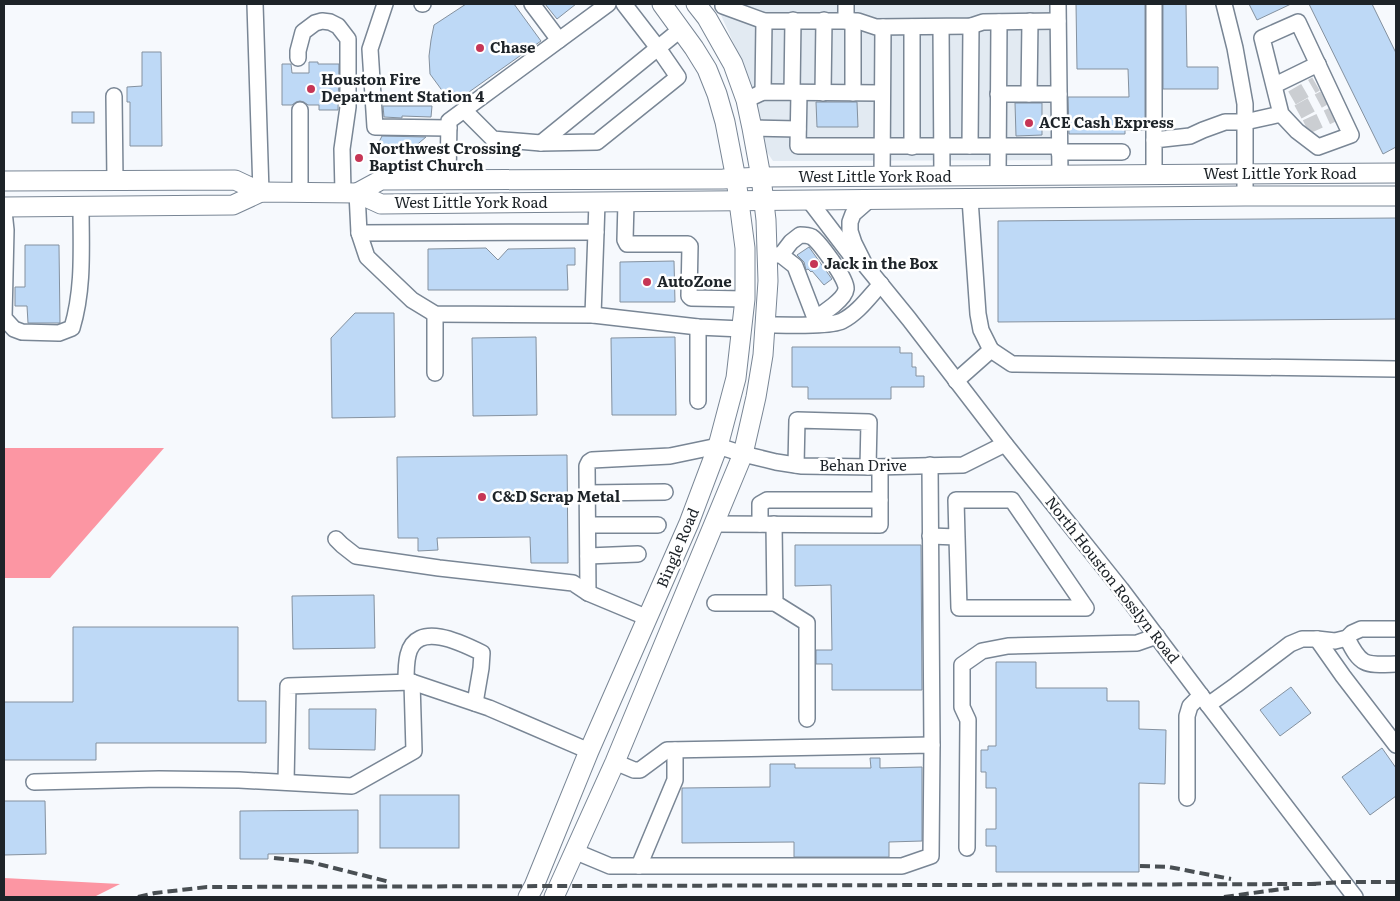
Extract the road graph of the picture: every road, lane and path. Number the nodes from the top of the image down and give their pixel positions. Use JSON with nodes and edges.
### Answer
{"nodes":[{"id":1,"x":255,"y":4,"type":"edge"},
{"id":2,"x":385,"y":4,"type":"edge"},
{"id":3,"x":532,"y":4,"type":"edge"},
{"id":4,"x":608,"y":4,"type":"edge"},
{"id":5,"x":624,"y":4,"type":"edge"},
{"id":6,"x":662,"y":4,"type":"edge"},
{"id":7,"x":846,"y":4,"type":"edge"},
{"id":8,"x":1058,"y":4,"type":"edge"},
{"id":9,"x":1154,"y":4,"type":"edge"},
{"id":10,"x":1224,"y":4,"type":"edge"},
{"id":11,"x":724,"y":5,"type":"edge"},
{"id":12,"x":702,"y":12,"type":"edge"},
{"id":13,"x":764,"y":20,"type":"junction"},
{"id":14,"x":793,"y":20,"type":"junction"},
{"id":15,"x":824,"y":20,"type":"junction"},
{"id":16,"x":849,"y":21,"type":"junction"},
{"id":17,"x":1030,"y":21,"type":"junction"},
{"id":18,"x":1058,"y":21,"type":"junction"},
{"id":19,"x":999,"y":22,"type":"junction"},
{"id":20,"x":971,"y":26,"type":"junction"},
{"id":21,"x":883,"y":27,"type":"junction"},
{"id":22,"x":912,"y":27,"type":"junction"},
{"id":23,"x":941,"y":27,"type":"junction"},
{"id":24,"x":680,"y":30,"type":"junction"},
{"id":25,"x":559,"y":40,"type":"junction"},
{"id":26,"x":658,"y":48,"type":"junction"},
{"id":27,"x":298,"y":58,"type":"dead end"},
{"id":28,"x":1318,"y":64,"type":"junction"},
{"id":29,"x":1275,"y":85,"type":"junction"},
{"id":30,"x":763,"y":92,"type":"junction"},
{"id":31,"x":796,"y":92,"type":"junction"},
{"id":32,"x":823,"y":93,"type":"junction"},
{"id":33,"x":853,"y":93,"type":"junction"},
{"id":34,"x":882,"y":93,"type":"junction"},
{"id":35,"x":998,"y":94,"type":"junction"},
{"id":36,"x":1029,"y":94,"type":"junction"},
{"id":37,"x":1059,"y":94,"type":"junction"},
{"id":38,"x":114,"y":96,"type":"dead end"},
{"id":39,"x":746,"y":100,"type":"junction"},
{"id":40,"x":300,"y":110,"type":"dead end"},
{"id":41,"x":464,"y":110,"type":"junction"},
{"id":42,"x":1287,"y":110,"type":"junction"},
{"id":43,"x":1245,"y":122,"type":"junction"},
{"id":44,"x":449,"y":128,"type":"junction"},
{"id":45,"x":752,"y":128,"type":"junction"},
{"id":46,"x":798,"y":129,"type":"junction"},
{"id":47,"x":1154,"y":140,"type":"junction"},
{"id":48,"x":541,"y":143,"type":"junction"},
{"id":49,"x":942,"y":146,"type":"junction"},
{"id":50,"x":970,"y":146,"type":"junction"},
{"id":51,"x":998,"y":146,"type":"junction"},
{"id":52,"x":882,"y":147,"type":"junction"},
{"id":53,"x":912,"y":147,"type":"junction"},
{"id":54,"x":1318,"y":147,"type":"junction"},
{"id":55,"x":1059,"y":149,"type":"junction"},
{"id":56,"x":1122,"y":152,"type":"dead end"},
{"id":57,"x":1396,"y":173,"type":"edge"},
{"id":58,"x":1245,"y":174,"type":"junction"},
{"id":59,"x":1318,"y":174,"type":"junction"},
{"id":60,"x":1060,"y":175,"type":"junction"},
{"id":61,"x":1154,"y":175,"type":"junction"},
{"id":62,"x":942,"y":176,"type":"junction"},
{"id":63,"x":998,"y":176,"type":"junction"},
{"id":64,"x":761,"y":177,"type":"junction"},
{"id":65,"x":882,"y":177,"type":"junction"},
{"id":66,"x":736,"y":178,"type":"junction"},
{"id":67,"x":448,"y":180,"type":"junction"},
{"id":68,"x":4,"y":181,"type":"edge"},
{"id":69,"x":115,"y":181,"type":"junction"},
{"id":70,"x":261,"y":192,"type":"junction"},
{"id":71,"x":300,"y":192,"type":"junction"},
{"id":72,"x":350,"y":192,"type":"junction"},
{"id":73,"x":1245,"y":196,"type":"junction"},
{"id":74,"x":1396,"y":196,"type":"edge"},
{"id":75,"x":970,"y":198,"type":"junction"},
{"id":76,"x":998,"y":198,"type":"junction"},
{"id":77,"x":764,"y":200,"type":"junction"},
{"id":78,"x":808,"y":200,"type":"junction"},
{"id":79,"x":869,"y":200,"type":"junction"},
{"id":80,"x":738,"y":201,"type":"junction"},
{"id":81,"x":597,"y":202,"type":"junction"},
{"id":82,"x":626,"y":202,"type":"junction"},
{"id":83,"x":450,"y":204,"type":"junction"},
{"id":84,"x":81,"y":206,"type":"junction"},
{"id":85,"x":4,"y":207,"type":"edge"},
{"id":86,"x":4,"y":212,"type":"edge"},
{"id":87,"x":596,"y":232,"type":"junction"},
{"id":88,"x":359,"y":233,"type":"junction"},
{"id":89,"x":779,"y":251,"type":"junction"},
{"id":90,"x":865,"y":265,"type":"junction"},
{"id":91,"x":880,"y":284,"type":"junction"},
{"id":92,"x":744,"y":299,"type":"junction"},
{"id":93,"x":435,"y":314,"type":"junction"},
{"id":94,"x":593,"y":315,"type":"junction"},
{"id":95,"x":818,"y":318,"type":"junction"},
{"id":96,"x":765,"y":325,"type":"junction"},
{"id":97,"x":698,"y":327,"type":"junction"},
{"id":98,"x":742,"y":329,"type":"junction"},
{"id":99,"x":991,"y":350,"type":"junction"},
{"id":100,"x":1396,"y":369,"type":"edge"},
{"id":101,"x":435,"y":373,"type":"dead end"},
{"id":102,"x":956,"y":381,"type":"junction"},
{"id":103,"x":698,"y":401,"type":"dead end"},
{"id":104,"x":1005,"y":444,"type":"junction"},
{"id":105,"x":718,"y":446,"type":"junction"},
{"id":106,"x":743,"y":454,"type":"junction"},
{"id":107,"x":796,"y":465,"type":"junction"},
{"id":108,"x":930,"y":466,"type":"junction"},
{"id":109,"x":874,"y":467,"type":"junction"},
{"id":110,"x":665,"y":492,"type":"dead end"},
{"id":111,"x":587,"y":493,"type":"junction"},
{"id":112,"x":880,"y":500,"type":"junction"},
{"id":113,"x":714,"y":524,"type":"junction"},
{"id":114,"x":767,"y":524,"type":"junction"},
{"id":115,"x":588,"y":525,"type":"junction"},
{"id":116,"x":658,"y":525,"type":"dead end"},
{"id":117,"x":930,"y":536,"type":"junction"},
{"id":118,"x":957,"y":536,"type":"junction"},
{"id":119,"x":336,"y":539,"type":"dead end"},
{"id":120,"x":638,"y":554,"type":"dead end"},
{"id":121,"x":588,"y":556,"type":"junction"},
{"id":122,"x":588,"y":592,"type":"junction"},
{"id":123,"x":715,"y":603,"type":"dead end"},
{"id":124,"x":775,"y":603,"type":"junction"},
{"id":125,"x":648,"y":618,"type":"junction"},
{"id":126,"x":1396,"y":629,"type":"edge"},
{"id":127,"x":1157,"y":636,"type":"junction"},
{"id":128,"x":1347,"y":638,"type":"junction"},
{"id":129,"x":1318,"y":639,"type":"junction"},
{"id":130,"x":1396,"y":664,"type":"edge"},
{"id":131,"x":409,"y":682,"type":"junction"},
{"id":132,"x":1204,"y":700,"type":"junction"},
{"id":133,"x":474,"y":703,"type":"junction"},
{"id":134,"x":807,"y":719,"type":"dead end"},
{"id":135,"x":1396,"y":744,"type":"edge"},
{"id":136,"x":932,"y":745,"type":"junction"},
{"id":137,"x":675,"y":750,"type":"junction"},
{"id":138,"x":589,"y":751,"type":"junction"},
{"id":139,"x":615,"y":762,"type":"junction"},
{"id":140,"x":34,"y":782,"type":"dead end"},
{"id":141,"x":286,"y":782,"type":"junction"},
{"id":142,"x":1188,"y":798,"type":"dead end"},
{"id":143,"x":967,"y":848,"type":"dead end"},
{"id":144,"x":574,"y":851,"type":"junction"},
{"id":145,"x":639,"y":866,"type":"junction"},
{"id":146,"x":528,"y":897,"type":"edge"},
{"id":147,"x":554,"y":897,"type":"edge"},
{"id":148,"x":1355,"y":897,"type":"edge"}],
"edges":[{"from":1,"to":70,"type":"street"},
{"from":2,"to":44,"type":"street"},
{"from":3,"to":25,"type":"street"},
{"from":4,"to":25,"type":"street"},
{"from":5,"to":26,"type":"street"},
{"from":6,"to":24,"type":"main road"},
{"from":7,"to":16,"type":"street"},
{"from":8,"to":18,"type":"street"},
{"from":9,"to":47,"type":"street"},
{"from":10,"to":43,"type":"street"},
{"from":11,"to":12,"type":"street"},
{"from":11,"to":13,"type":"street"},
{"from":12,"to":24,"type":"main road"},
{"from":12,"to":39,"type":"main road"},
{"from":13,"to":14,"type":"street"},
{"from":13,"to":30,"type":"street"},
{"from":14,"to":15,"type":"street"},
{"from":14,"to":31,"type":"street"},
{"from":15,"to":16,"type":"street"},
{"from":15,"to":32,"type":"street"},
{"from":16,"to":21,"type":"street"},
{"from":16,"to":33,"type":"street"},
{"from":17,"to":18,"type":"street"},
{"from":17,"to":19,"type":"street"},
{"from":17,"to":36,"type":"street"},
{"from":18,"to":37,"type":"street"},
{"from":19,"to":20,"type":"street"},
{"from":19,"to":35,"type":"street"},
{"from":20,"to":23,"type":"street"},
{"from":20,"to":50,"type":"street"},
{"from":21,"to":22,"type":"street"},
{"from":21,"to":34,"type":"street"},
{"from":22,"to":23,"type":"street"},
{"from":22,"to":53,"type":"street"},
{"from":23,"to":49,"type":"street"},
{"from":24,"to":26,"type":"street"},
{"from":24,"to":66,"type":"main road"},
{"from":25,"to":41,"type":"street"},
{"from":26,"to":48,"type":"street"},
{"from":26,"to":48,"type":"street"},
{"from":27,"to":72,"type":"street"},
{"from":28,"to":29,"type":"street"},
{"from":28,"to":29,"type":"street"},
{"from":28,"to":54,"type":"street"},
{"from":29,"to":42,"type":"street"},
{"from":30,"to":31,"type":"street"},
{"from":30,"to":39,"type":"street"},
{"from":31,"to":32,"type":"street"},
{"from":31,"to":46,"type":"street"},
{"from":32,"to":33,"type":"street"},
{"from":33,"to":34,"type":"street"},
{"from":34,"to":52,"type":"street"},
{"from":35,"to":36,"type":"street"},
{"from":35,"to":51,"type":"street"},
{"from":36,"to":37,"type":"street"},
{"from":37,"to":55,"type":"street"},
{"from":38,"to":69,"type":"street"},
{"from":39,"to":45,"type":"main road"},
{"from":40,"to":71,"type":"street"},
{"from":41,"to":44,"type":"street"},
{"from":41,"to":48,"type":"street"},
{"from":42,"to":43,"type":"street"},
{"from":42,"to":54,"type":"street"},
{"from":43,"to":47,"type":"street"},
{"from":43,"to":58,"type":"street"},
{"from":44,"to":67,"type":"street"},
{"from":45,"to":46,"type":"street"},
{"from":45,"to":64,"type":"main road"},
{"from":46,"to":52,"type":"street"},
{"from":47,"to":61,"type":"street"},
{"from":49,"to":50,"type":"street"},
{"from":49,"to":53,"type":"street"},
{"from":49,"to":62,"type":"street"},
{"from":50,"to":51,"type":"street"},
{"from":51,"to":55,"type":"street"},
{"from":51,"to":63,"type":"street"},
{"from":52,"to":53,"type":"street"},
{"from":52,"to":65,"type":"street"},
{"from":54,"to":59,"type":"street"},
{"from":55,"to":56,"type":"street"},
{"from":55,"to":60,"type":"street"},
{"from":57,"to":59,"type":"main road","name":"West Little York Road"},
{"from":58,"to":59,"type":"main road","name":"West Little York Road"},
{"from":58,"to":61,"type":"main road","name":"West Little York Road"},
{"from":58,"to":73,"type":"street"},
{"from":60,"to":61,"type":"main road","name":"West Little York Road"},
{"from":60,"to":63,"type":"main road","name":"West Little York Road"},
{"from":62,"to":63,"type":"main road","name":"West Little York Road"},
{"from":62,"to":65,"type":"main road","name":"West Little York Road"},
{"from":63,"to":76,"type":"main road"},
{"from":64,"to":65,"type":"main road","name":"West Little York Road"},
{"from":64,"to":66,"type":"main road","name":"West Little York Road"},
{"from":64,"to":77,"type":"main road"},
{"from":66,"to":67,"type":"main road","name":"West Little York Road"},
{"from":66,"to":80,"type":"main road","name":"Bingle Road"},
{"from":67,"to":72,"type":"main road","name":"West Little York Road"},
{"from":67,"to":83,"type":"main road"},
{"from":68,"to":69,"type":"main road","name":"West Little York Road"},
{"from":69,"to":70,"type":"main road","name":"West Little York Road"},
{"from":70,"to":71,"type":"main road","name":"West Little York Road"},
{"from":70,"to":84,"type":"main road","name":"West Little York Road"},
{"from":71,"to":72,"type":"main road","name":"West Little York Road"},
{"from":72,"to":83,"type":"main road","name":"West Little York Road"},
{"from":72,"to":88,"type":"street"},
{"from":73,"to":74,"type":"main road","name":"West Little York Road"},
{"from":73,"to":76,"type":"main road","name":"West Little York Road"},
{"from":75,"to":76,"type":"main road","name":"West Little York Road"},
{"from":75,"to":79,"type":"main road","name":"West Little York Road"},
{"from":75,"to":99,"type":"street"},
{"from":77,"to":78,"type":"main road","name":"West Little York Road"},
{"from":77,"to":80,"type":"main road","name":"West Little York Road"},
{"from":77,"to":89,"type":"main road","name":"Bingle Road"},
{"from":78,"to":79,"type":"main road","name":"West Little York Road"},
{"from":78,"to":90,"type":"street","name":"North Houston Rosslyn Road"},
{"from":79,"to":90,"type":"street","name":"North Houston Rosslyn Road"},
{"from":80,"to":82,"type":"main road","name":"West Little York Road"},
{"from":80,"to":92,"type":"main road","name":"Bingle Road"},
{"from":81,"to":82,"type":"main road","name":"West Little York Road"},
{"from":81,"to":83,"type":"main road","name":"West Little York Road"},
{"from":81,"to":87,"type":"street"},
{"from":82,"to":92,"type":"street"},
{"from":84,"to":85,"type":"main road","name":"West Little York Road"},
{"from":84,"to":86,"type":"street"},
{"from":87,"to":88,"type":"street"},
{"from":87,"to":94,"type":"street"},
{"from":88,"to":93,"type":"street"},
{"from":89,"to":95,"type":"street"},
{"from":89,"to":95,"type":"street"},
{"from":89,"to":96,"type":"main road","name":"Bingle Road"},
{"from":90,"to":91,"type":"street","name":"North Houston Rosslyn Road"},
{"from":91,"to":95,"type":"street"},
{"from":91,"to":102,"type":"street","name":"North Houston Rosslyn Road"},
{"from":92,"to":98,"type":"main road","name":"Bingle Road"},
{"from":93,"to":94,"type":"street"},
{"from":93,"to":101,"type":"street"},
{"from":94,"to":97,"type":"street"},
{"from":95,"to":96,"type":"street"},
{"from":96,"to":106,"type":"main road","name":"Bingle Road"},
{"from":97,"to":98,"type":"street"},
{"from":97,"to":103,"type":"street"},
{"from":98,"to":105,"type":"main road","name":"Bingle Road"},
{"from":99,"to":100,"type":"street"},
{"from":99,"to":102,"type":"street"},
{"from":102,"to":104,"type":"street","name":"North Houston Rosslyn Road"},
{"from":104,"to":108,"type":"street","name":"Behan Drive"},
{"from":104,"to":127,"type":"street","name":"North Houston Rosslyn Road"},
{"from":105,"to":106,"type":"street","name":"Behan Drive"},
{"from":105,"to":111,"type":"street"},
{"from":105,"to":125,"type":"main road","name":"Bingle Road"},
{"from":106,"to":107,"type":"street","name":"Behan Drive"},
{"from":106,"to":113,"type":"main road","name":"Bingle Road"},
{"from":107,"to":109,"type":"street","name":"Behan Drive"},
{"from":107,"to":109,"type":"street"},
{"from":108,"to":109,"type":"street","name":"Behan Drive"},
{"from":108,"to":117,"type":"street"},
{"from":109,"to":112,"type":"street"},
{"from":110,"to":111,"type":"street"},
{"from":111,"to":115,"type":"street"},
{"from":112,"to":114,"type":"street"},
{"from":112,"to":114,"type":"street"},
{"from":113,"to":114,"type":"street"},
{"from":113,"to":139,"type":"main road","name":"Bingle Road"},
{"from":114,"to":124,"type":"street"},
{"from":115,"to":116,"type":"street"},
{"from":115,"to":121,"type":"street"},
{"from":117,"to":118,"type":"street"},
{"from":117,"to":136,"type":"street"},
{"from":118,"to":118,"type":"street"},
{"from":119,"to":122,"type":"street"},
{"from":120,"to":121,"type":"street"},
{"from":121,"to":122,"type":"street"},
{"from":122,"to":125,"type":"street"},
{"from":123,"to":124,"type":"street"},
{"from":124,"to":134,"type":"street"},
{"from":125,"to":138,"type":"main road","name":"Bingle Road"},
{"from":126,"to":128,"type":"street"},
{"from":127,"to":132,"type":"street","name":"North Houston Rosslyn Road"},
{"from":127,"to":143,"type":"street"},
{"from":128,"to":129,"type":"street"},
{"from":128,"to":130,"type":"street"},
{"from":129,"to":132,"type":"street"},
{"from":129,"to":135,"type":"street"},
{"from":131,"to":133,"type":"street"},
{"from":131,"to":133,"type":"street"},
{"from":131,"to":141,"type":"street"},
{"from":131,"to":141,"type":"street"},
{"from":132,"to":142,"type":"street"},
{"from":132,"to":148,"type":"street","name":"North Houston Rosslyn Road"},
{"from":133,"to":138,"type":"street"},
{"from":136,"to":137,"type":"street"},
{"from":136,"to":145,"type":"street"},
{"from":137,"to":139,"type":"street"},
{"from":137,"to":145,"type":"street"},
{"from":138,"to":139,"type":"main road"},
{"from":138,"to":146,"type":"main road","name":"Bingle Road"},
{"from":139,"to":144,"type":"main road","name":"Bingle Road"},
{"from":140,"to":141,"type":"street"},
{"from":144,"to":145,"type":"street"},
{"from":144,"to":147,"type":"main road","name":"Bingle Road"}]}
